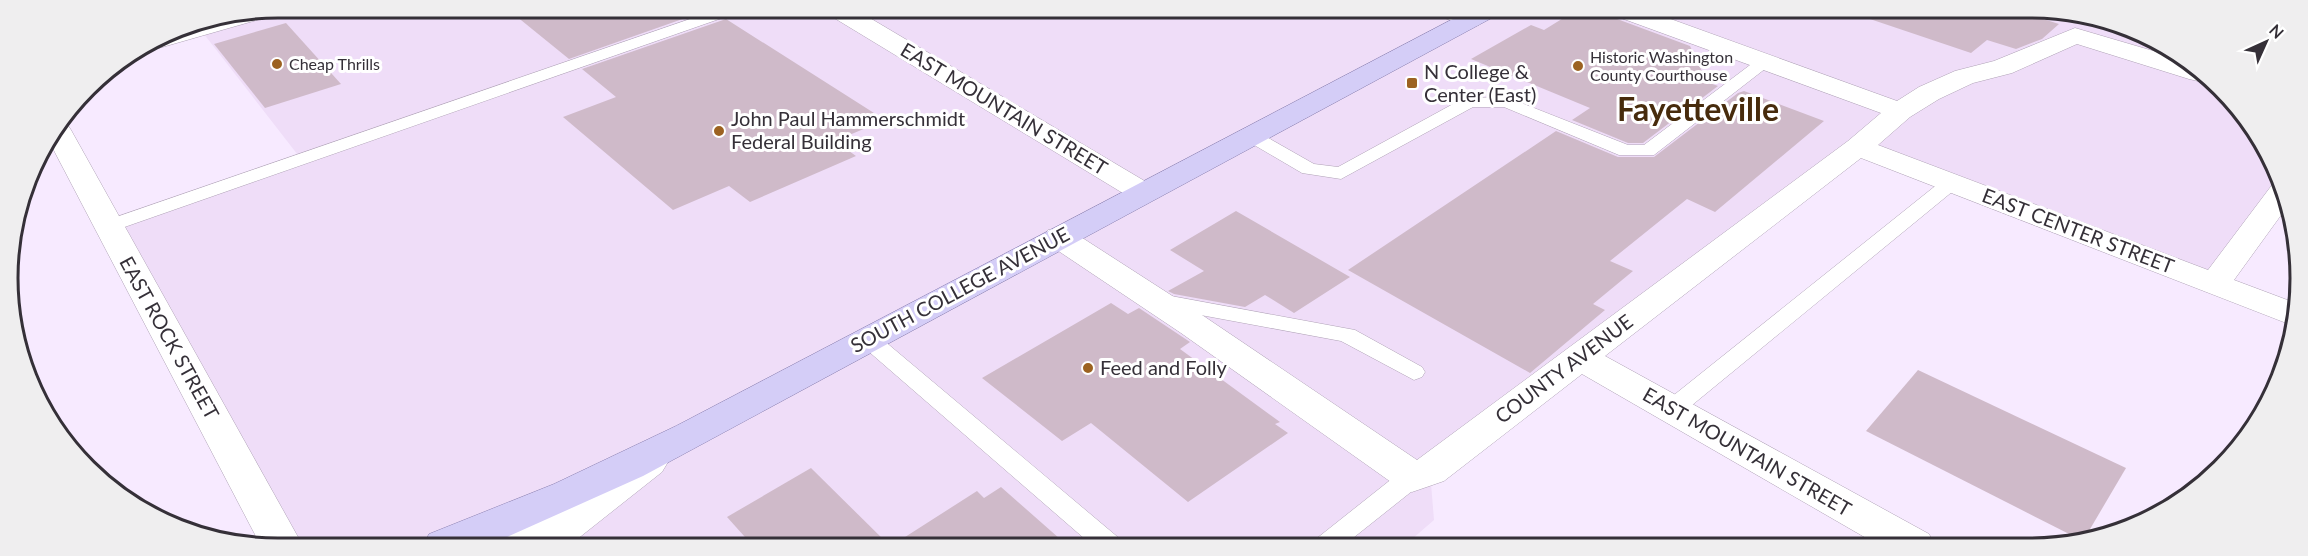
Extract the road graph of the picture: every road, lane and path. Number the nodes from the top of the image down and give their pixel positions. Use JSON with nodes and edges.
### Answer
{"nodes":[{"id":1,"x":708,"y":18,"type":"edge"},
{"id":2,"x":852,"y":18,"type":"edge"},
{"id":3,"x":1474,"y":18,"type":"edge"},
{"id":4,"x":1644,"y":18,"type":"edge"},
{"id":5,"x":1764,"y":62,"type":"junction"},
{"id":6,"x":2183,"y":68,"type":"edge"},
{"id":7,"x":1900,"y":111,"type":"junction"},
{"id":8,"x":1250,"y":135,"type":"junction"},
{"id":9,"x":60,"y":136,"type":"edge"},
{"id":10,"x":1858,"y":147,"type":"junction"},
{"id":11,"x":1951,"y":183,"type":"junction"},
{"id":12,"x":1142,"y":192,"type":"junction"},
{"id":13,"x":2277,"y":199,"type":"edge"},
{"id":14,"x":108,"y":226,"type":"junction"},
{"id":15,"x":1059,"y":237,"type":"junction"},
{"id":16,"x":2214,"y":283,"type":"junction"},
{"id":17,"x":1156,"y":301,"type":"junction"},
{"id":18,"x":2288,"y":312,"type":"edge"},
{"id":19,"x":868,"y":339,"type":"junction"},
{"id":20,"x":1579,"y":357,"type":"junction"},
{"id":21,"x":1414,"y":372,"type":"dead end"},
{"id":22,"x":1672,"y":409,"type":"junction"},
{"id":23,"x":664,"y":450,"type":"junction"},
{"id":24,"x":1412,"y":477,"type":"junction"},
{"id":25,"x":278,"y":538,"type":"edge"},
{"id":26,"x":466,"y":538,"type":"edge"},
{"id":27,"x":510,"y":538,"type":"edge"},
{"id":28,"x":549,"y":538,"type":"edge"},
{"id":29,"x":1102,"y":538,"type":"edge"},
{"id":30,"x":1335,"y":538,"type":"edge"},
{"id":31,"x":1900,"y":538,"type":"edge"}],
"edges":[{"from":1,"to":14,"type":"lane"},
{"from":2,"to":12,"type":"street","name":"EAST MOUNTAIN STREET"},
{"from":3,"to":8,"type":"main road","name":"SOUTH COLLEGE AVENUE"},
{"from":4,"to":5,"type":"street"},
{"from":5,"to":7,"type":"street"},
{"from":5,"to":8,"type":"lane"},
{"from":6,"to":7,"type":"street","name":"COUNTY AVENUE"},
{"from":7,"to":10,"type":"street","name":"COUNTY AVENUE"},
{"from":8,"to":12,"type":"main road","name":"SOUTH COLLEGE AVENUE"},
{"from":9,"to":14,"type":"street","name":"EAST ROCK STREET"},
{"from":10,"to":11,"type":"street","name":"EAST CENTER STREET"},
{"from":10,"to":20,"type":"street","name":"COUNTY AVENUE"},
{"from":11,"to":16,"type":"street","name":"EAST CENTER STREET"},
{"from":11,"to":22,"type":"lane"},
{"from":12,"to":15,"type":"main road","name":"SOUTH COLLEGE AVENUE"},
{"from":13,"to":16,"type":"street"},
{"from":14,"to":25,"type":"street","name":"EAST ROCK STREET"},
{"from":15,"to":17,"type":"street"},
{"from":15,"to":19,"type":"main road","name":"SOUTH COLLEGE AVENUE"},
{"from":16,"to":18,"type":"street","name":"EAST CENTER STREET"},
{"from":17,"to":21,"type":"lane"},
{"from":17,"to":24,"type":"street"},
{"from":19,"to":23,"type":"main road","name":"SOUTH COLLEGE AVENUE"},
{"from":19,"to":29,"type":"lane"},
{"from":20,"to":22,"type":"street","name":"EAST MOUNTAIN STREET"},
{"from":20,"to":24,"type":"street","name":"COUNTY AVENUE"},
{"from":22,"to":31,"type":"street","name":"EAST MOUNTAIN STREET"},
{"from":23,"to":26,"type":"main road","name":"SOUTH COLLEGE AVENUE"},
{"from":23,"to":27,"type":"street"},
{"from":23,"to":28,"type":"street"},
{"from":24,"to":30,"type":"lane"}]}
